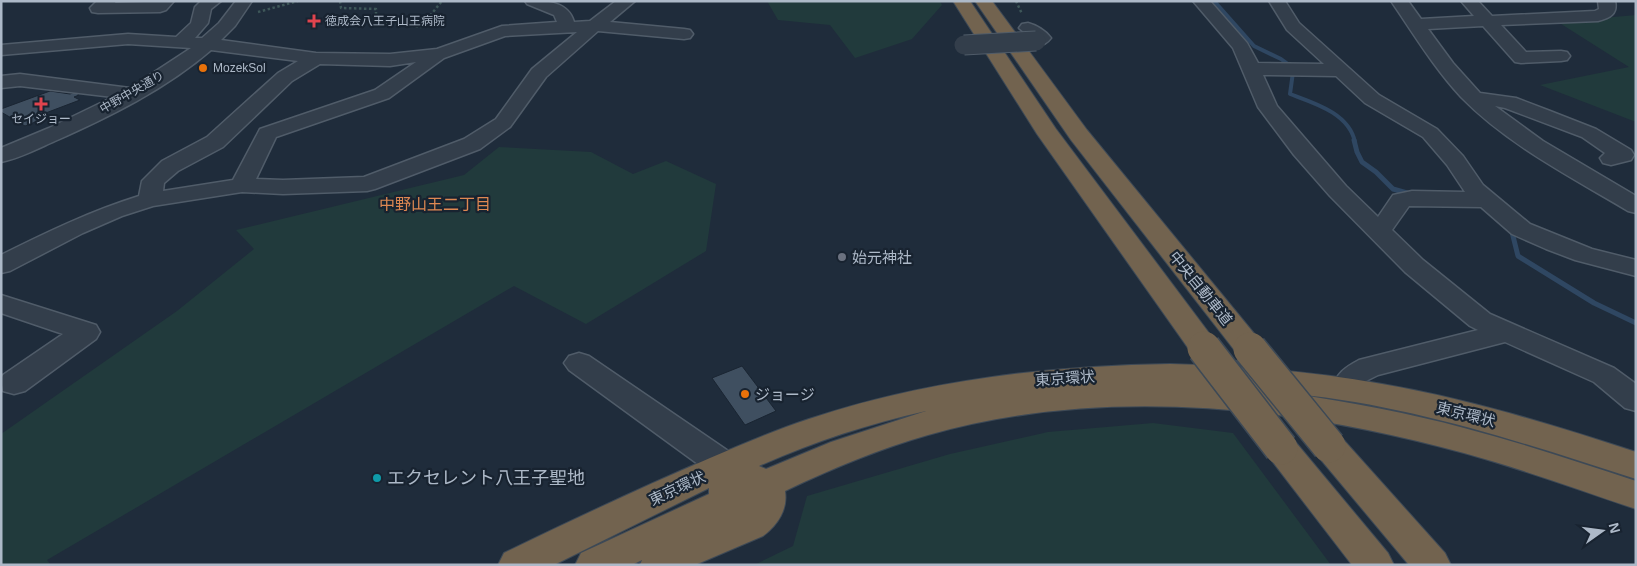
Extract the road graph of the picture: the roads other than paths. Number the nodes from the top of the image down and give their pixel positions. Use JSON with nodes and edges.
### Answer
{"nodes":[{"id":1,"x":108,"y":1,"type":"edge"},
{"id":2,"x":166,"y":1,"type":"edge"},
{"id":3,"x":213,"y":1,"type":"edge"},
{"id":4,"x":533,"y":1,"type":"edge"},
{"id":5,"x":627,"y":1,"type":"edge"},
{"id":6,"x":961,"y":1,"type":"edge"},
{"id":7,"x":983,"y":1,"type":"edge"},
{"id":8,"x":1201,"y":1,"type":"edge"},
{"id":9,"x":1277,"y":1,"type":"edge"},
{"id":10,"x":1399,"y":1,"type":"edge"},
{"id":11,"x":1469,"y":1,"type":"edge"},
{"id":12,"x":1543,"y":1,"type":"edge"},
{"id":13,"x":1606,"y":1,"type":"edge"},
{"id":14,"x":240,"y":8,"type":"edge"},
{"id":15,"x":1566,"y":18,"type":"junction"},
{"id":16,"x":1488,"y":22,"type":"junction"},
{"id":17,"x":1416,"y":24,"type":"junction"},
{"id":18,"x":566,"y":26,"type":"junction"},
{"id":19,"x":594,"y":26,"type":"junction"},
{"id":20,"x":684,"y":34,"type":"dead end"},
{"id":21,"x":1032,"y":35,"type":"dead end"},
{"id":22,"x":180,"y":42,"type":"junction"},
{"id":23,"x":208,"y":44,"type":"junction"},
{"id":24,"x":964,"y":45,"type":"dead end"},
{"id":25,"x":1,"y":50,"type":"edge"},
{"id":26,"x":440,"y":54,"type":"junction"},
{"id":27,"x":1561,"y":56,"type":"dead end"},
{"id":28,"x":316,"y":58,"type":"junction"},
{"id":29,"x":1251,"y":69,"type":"junction"},
{"id":30,"x":1342,"y":70,"type":"junction"},
{"id":31,"x":1,"y":82,"type":"edge"},
{"id":32,"x":132,"y":94,"type":"junction"},
{"id":33,"x":1475,"y":98,"type":"junction"},
{"id":34,"x":1,"y":156,"type":"edge"},
{"id":35,"x":1611,"y":158,"type":"dead end"},
{"id":36,"x":242,"y":186,"type":"junction"},
{"id":37,"x":150,"y":200,"type":"junction"},
{"id":38,"x":1486,"y":200,"type":"junction"},
{"id":39,"x":1636,"y":206,"type":"edge"},
{"id":40,"x":1375,"y":228,"type":"junction"},
{"id":41,"x":1,"y":265,"type":"edge"},
{"id":42,"x":1636,"y":268,"type":"edge"},
{"id":43,"x":1,"y":304,"type":"edge"},
{"id":44,"x":1505,"y":332,"type":"junction"},
{"id":45,"x":579,"y":364,"type":"dead end"},
{"id":46,"x":14,"y":383,"type":"dead end"},
{"id":47,"x":1345,"y":388,"type":"junction"},
{"id":48,"x":1636,"y":400,"type":"edge"},
{"id":49,"x":1636,"y":466,"type":"edge"},
{"id":50,"x":726,"y":483,"type":"junction"},
{"id":51,"x":765,"y":483,"type":"junction"},
{"id":52,"x":1636,"y":495,"type":"edge"},
{"id":53,"x":702,"y":544,"type":"junction"},
{"id":54,"x":517,"y":565,"type":"edge"},
{"id":55,"x":594,"y":565,"type":"edge"},
{"id":56,"x":659,"y":565,"type":"edge"},
{"id":57,"x":1375,"y":565,"type":"edge"},
{"id":58,"x":1432,"y":565,"type":"edge"}],
"edges":[{"from":1,"to":2,"type":"street"},
{"from":3,"to":22,"type":"street"},
{"from":4,"to":18,"type":"street"},
{"from":5,"to":19,"type":"street"},
{"from":6,"to":57,"type":"highway","bridge":true},
{"from":7,"to":58,"type":"highway","name":"中央自動車道","bridge":true},
{"from":8,"to":29,"type":"street"},
{"from":9,"to":30,"type":"street"},
{"from":10,"to":17,"type":"street"},
{"from":11,"to":16,"type":"street"},
{"from":12,"to":15,"type":"street"},
{"from":13,"to":15,"type":"street"},
{"from":14,"to":23,"type":"street","name":"中野中央通り"},
{"from":15,"to":16,"type":"street"},
{"from":16,"to":17,"type":"street"},
{"from":16,"to":27,"type":"street"},
{"from":17,"to":33,"type":"street"},
{"from":18,"to":19,"type":"street"},
{"from":18,"to":26,"type":"street"},
{"from":19,"to":20,"type":"street"},
{"from":19,"to":36,"type":"street"},
{"from":21,"to":24,"type":"street","bridge":true},
{"from":22,"to":23,"type":"street"},
{"from":22,"to":25,"type":"street"},
{"from":23,"to":28,"type":"street"},
{"from":23,"to":32,"type":"street","name":"中野中央通り"},
{"from":26,"to":28,"type":"street"},
{"from":26,"to":36,"type":"street"},
{"from":28,"to":37,"type":"street"},
{"from":29,"to":30,"type":"street"},
{"from":29,"to":40,"type":"street"},
{"from":30,"to":38,"type":"street"},
{"from":31,"to":32,"type":"street"},
{"from":32,"to":34,"type":"street","name":"中野中央通り"},
{"from":33,"to":35,"type":"street"},
{"from":33,"to":39,"type":"street"},
{"from":36,"to":37,"type":"street"},
{"from":37,"to":41,"type":"street"},
{"from":38,"to":40,"type":"street"},
{"from":38,"to":42,"type":"street"},
{"from":40,"to":44,"type":"street"},
{"from":43,"to":46,"type":"street"},
{"from":44,"to":47,"type":"street"},
{"from":44,"to":48,"type":"street"},
{"from":45,"to":50,"type":"street"},
{"from":47,"to":49,"type":"highway","name":"東京環状"},
{"from":47,"to":50,"type":"highway","name":"東京環状"},
{"from":50,"to":51,"type":"highway"},
{"from":50,"to":53,"type":"highway"},
{"from":50,"to":54,"type":"highway","name":"東京環状"},
{"from":50,"to":55,"type":"highway","name":"東京環状"},
{"from":51,"to":52,"type":"highway","name":"東京環状"},
{"from":51,"to":53,"type":"highway"},
{"from":53,"to":56,"type":"highway"}]}
